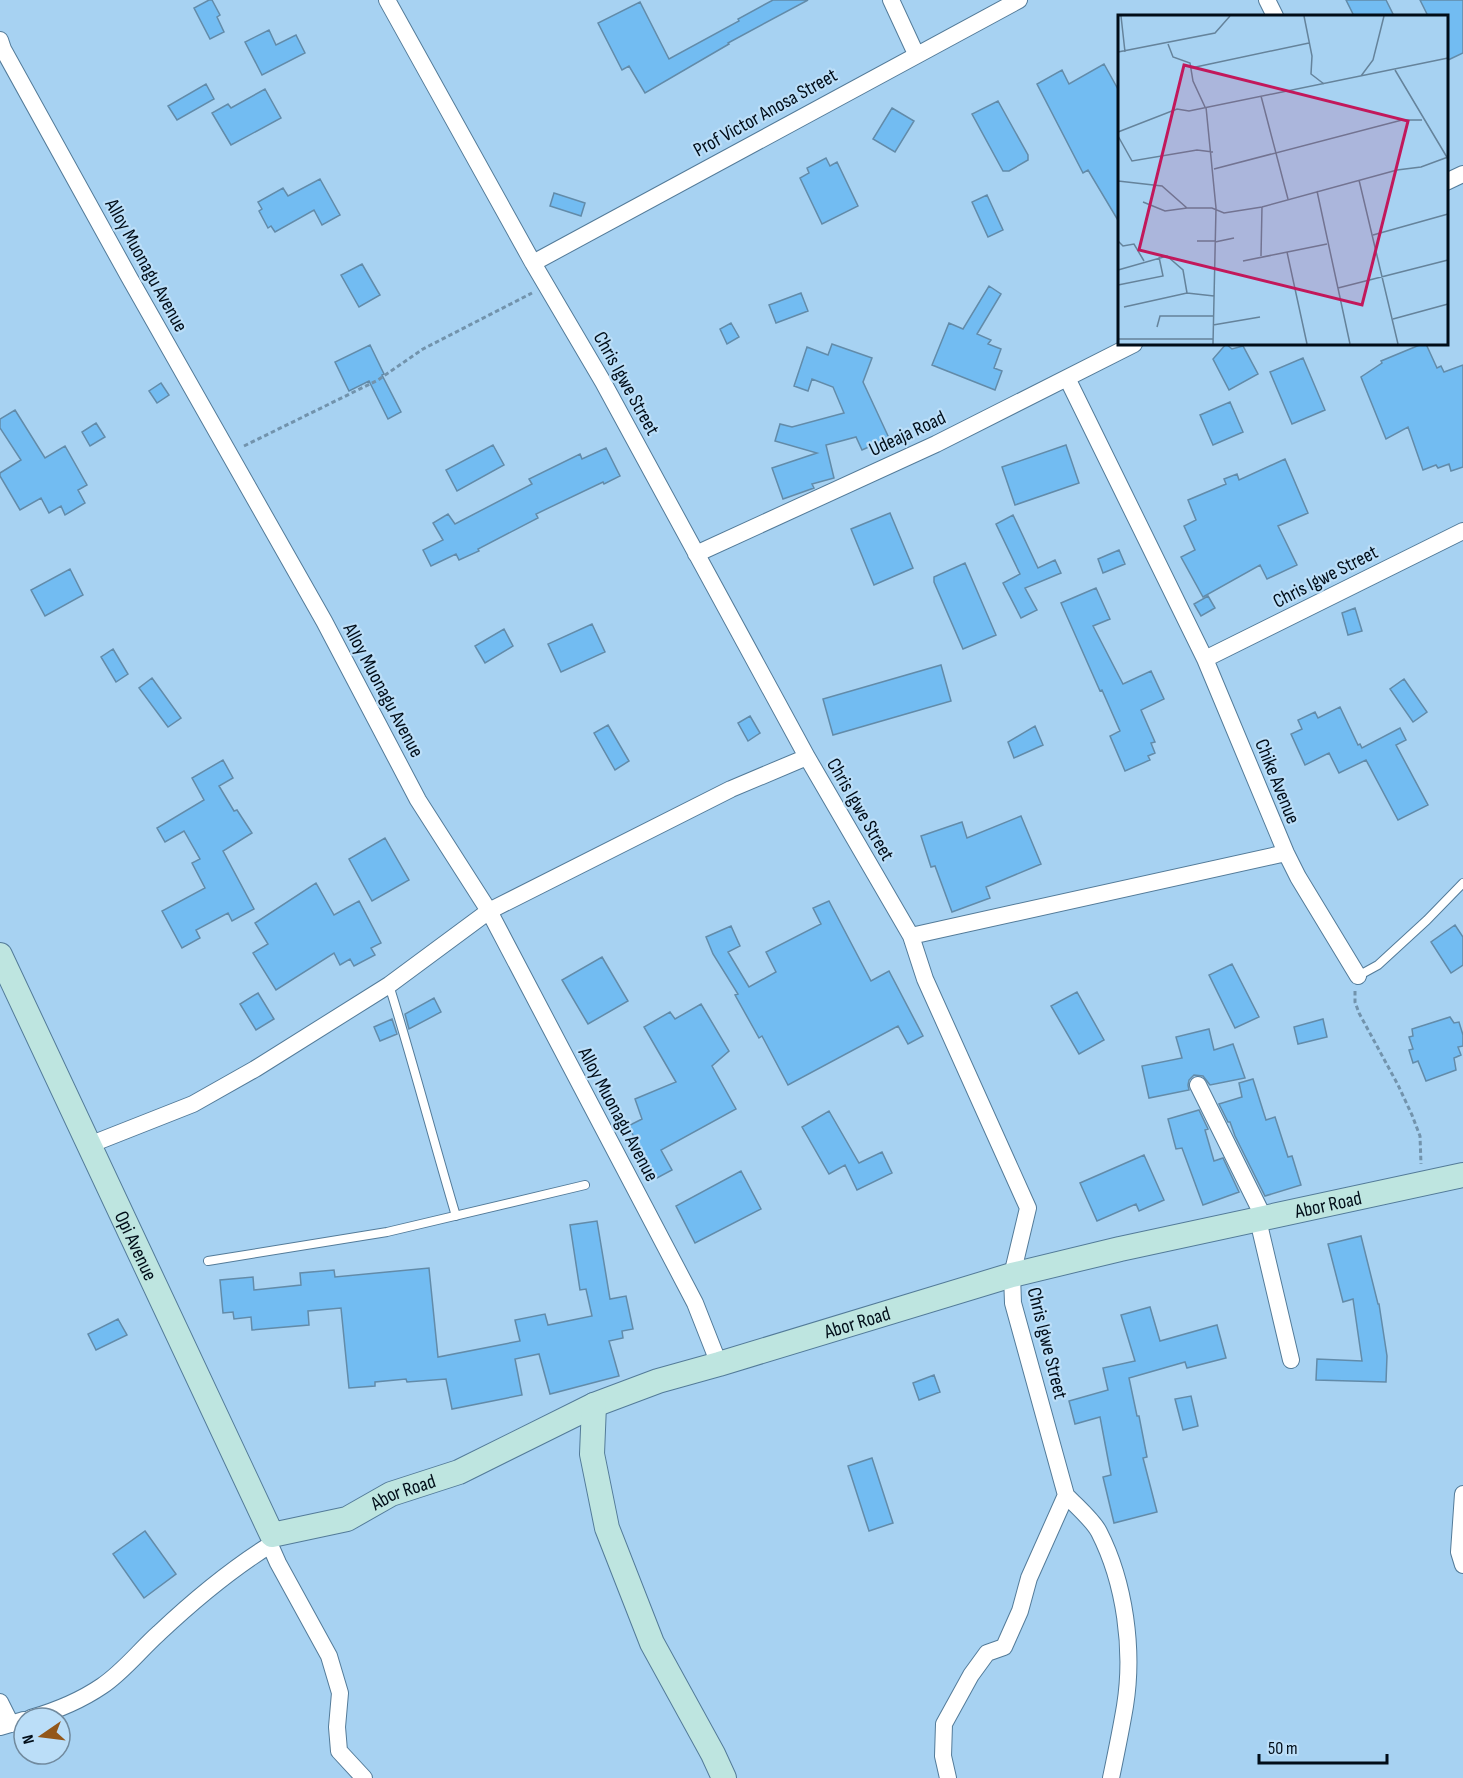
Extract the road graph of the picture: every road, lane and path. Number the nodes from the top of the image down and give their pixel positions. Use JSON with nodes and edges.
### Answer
{"nodes":[{"id":1,"x":387,"y":0,"type":"edge"},
{"id":2,"x":891,"y":0,"type":"edge"},
{"id":3,"x":1018,"y":0,"type":"edge"},
{"id":4,"x":1267,"y":0,"type":"edge"},
{"id":5,"x":1274,"y":15,"type":"edge"},
{"id":6,"x":0,"y":40,"type":"edge"},
{"id":7,"x":916,"y":54,"type":"junction"},
{"id":8,"x":1463,"y":174,"type":"edge"},
{"id":9,"x":1448,"y":181,"type":"edge"},
{"id":10,"x":533,"y":262,"type":"junction"},
{"id":11,"x":547,"y":286,"type":"junction"},
{"id":12,"x":1132,"y":345,"type":"edge"},
{"id":13,"x":1067,"y":378,"type":"junction"},
{"id":14,"x":229,"y":454,"type":"junction"},
{"id":15,"x":1463,"y":531,"type":"edge"},
{"id":16,"x":696,"y":554,"type":"junction"},
{"id":17,"x":1205,"y":659,"type":"junction"},
{"id":18,"x":807,"y":757,"type":"junction"},
{"id":19,"x":1286,"y":854,"type":"junction"},
{"id":20,"x":1463,"y":883,"type":"edge"},
{"id":21,"x":489,"y":911,"type":"junction"},
{"id":22,"x":911,"y":936,"type":"junction"},
{"id":23,"x":0,"y":955,"type":"edge"},
{"id":24,"x":1358,"y":976,"type":"junction"},
{"id":25,"x":389,"y":985,"type":"junction"},
{"id":26,"x":1198,"y":1085,"type":"dead end"},
{"id":27,"x":89,"y":1145,"type":"junction"},
{"id":28,"x":1463,"y":1175,"type":"edge"},
{"id":29,"x":1422,"y":1184,"type":"junction"},
{"id":30,"x":585,"y":1185,"type":"dead end"},
{"id":31,"x":456,"y":1216,"type":"junction"},
{"id":32,"x":1261,"y":1219,"type":"junction"},
{"id":33,"x":208,"y":1261,"type":"dead end"},
{"id":34,"x":1011,"y":1275,"type":"junction"},
{"id":35,"x":1291,"y":1360,"type":"dead end"},
{"id":36,"x":719,"y":1364,"type":"junction"},
{"id":37,"x":594,"y":1405,"type":"junction"},
{"id":38,"x":1463,"y":1494,"type":"edge"},
{"id":39,"x":1066,"y":1495,"type":"junction"},
{"id":40,"x":271,"y":1540,"type":"junction"},
{"id":41,"x":1463,"y":1565,"type":"edge"},
{"id":42,"x":0,"y":1702,"type":"edge"},
{"id":43,"x":63,"y":1706,"type":"edge"},
{"id":44,"x":12,"y":1724,"type":"edge"},
{"id":45,"x":364,"y":1778,"type":"edge"},
{"id":46,"x":724,"y":1778,"type":"edge"},
{"id":47,"x":948,"y":1778,"type":"edge"},
{"id":48,"x":1111,"y":1778,"type":"edge"}],
"edges":[{"from":1,"to":10,"type":"street","name":"Chris Igwe Street"},
{"from":2,"to":7,"type":"street"},
{"from":3,"to":7,"type":"street","name":"Prof Victor Anosa Street"},
{"from":4,"to":5,"type":"street"},
{"from":6,"to":14,"type":"street","name":"Alloy Muonagu Avenue"},
{"from":7,"to":10,"type":"street","name":"Prof Victor Anosa Street"},
{"from":8,"to":9,"type":"street"},
{"from":10,"to":11,"type":"street","name":"Chris Igwe Street"},
{"from":11,"to":14,"type":"path"},
{"from":11,"to":16,"type":"street","name":"Chris Igwe Street"},
{"from":12,"to":13,"type":"street","name":"Udeaja Road"},
{"from":13,"to":16,"type":"street","name":"Udeaja Road"},
{"from":13,"to":17,"type":"street","name":"Chike Avenue"},
{"from":14,"to":21,"type":"street","name":"Alloy Muonagu Avenue"},
{"from":15,"to":17,"type":"street","name":"Chris Igwe Street"},
{"from":16,"to":18,"type":"street","name":"Chris Igwe Street"},
{"from":17,"to":19,"type":"street","name":"Chike Avenue"},
{"from":18,"to":21,"type":"street"},
{"from":18,"to":22,"type":"street","name":"Chris Igwe Street"},
{"from":19,"to":22,"type":"street","name":"Chike Avenue"},
{"from":19,"to":24,"type":"street"},
{"from":20,"to":24,"type":"lane"},
{"from":21,"to":25,"type":"street"},
{"from":21,"to":36,"type":"street","name":"Alloy Muonagu Avenue"},
{"from":22,"to":34,"type":"street","name":"Chris Igwe Street"},
{"from":23,"to":27,"type":"street","name":"Opi Avenue"},
{"from":24,"to":29,"type":"path"},
{"from":25,"to":27,"type":"street"},
{"from":25,"to":31,"type":"lane"},
{"from":26,"to":32,"type":"street"},
{"from":27,"to":40,"type":"street","name":"Opi Avenue"},
{"from":28,"to":29,"type":"street","name":"Abor Road"},
{"from":29,"to":32,"type":"street","name":"Abor Road"},
{"from":30,"to":31,"type":"lane"},
{"from":31,"to":33,"type":"lane"},
{"from":32,"to":34,"type":"street","name":"Abor Road"},
{"from":32,"to":35,"type":"street"},
{"from":34,"to":36,"type":"street","name":"Abor Road"},
{"from":34,"to":39,"type":"street","name":"Chris Igwe Street"},
{"from":36,"to":37,"type":"street","name":"Abor Road"},
{"from":37,"to":40,"type":"street","name":"Abor Road"},
{"from":37,"to":46,"type":"street"},
{"from":38,"to":41,"type":"street"},
{"from":39,"to":47,"type":"street"},
{"from":39,"to":48,"type":"street"},
{"from":40,"to":43,"type":"street"},
{"from":40,"to":45,"type":"street"},
{"from":42,"to":44,"type":"street"}]}
